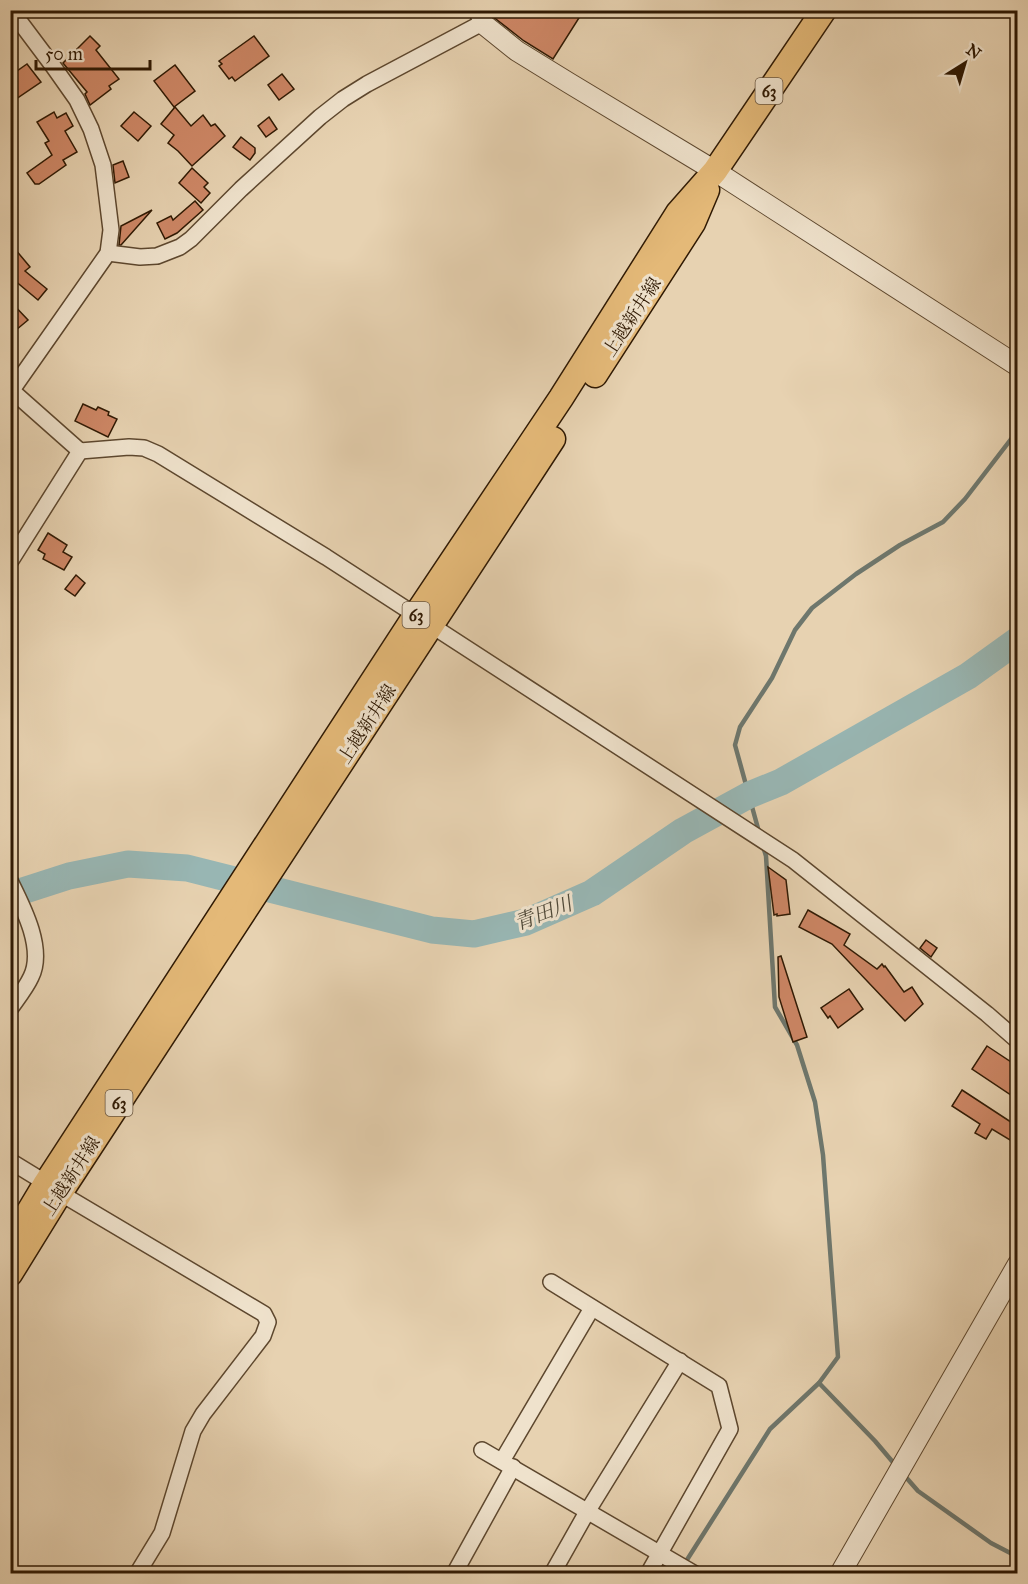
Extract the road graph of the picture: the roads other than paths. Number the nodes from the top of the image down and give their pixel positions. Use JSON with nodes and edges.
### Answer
{"nodes":[{"id":1,"x":11,"y":10,"type":"edge"},
{"id":2,"x":824,"y":10,"type":"edge"},
{"id":3,"x":479,"y":16,"type":"edge"},
{"id":4,"x":715,"y":171,"type":"junction"},
{"id":5,"x":108,"y":252,"type":"junction"},
{"id":6,"x":1017,"y":366,"type":"edge"},
{"id":7,"x":11,"y":390,"type":"edge"},
{"id":8,"x":80,"y":451,"type":"junction"},
{"id":9,"x":10,"y":562,"type":"edge"},
{"id":10,"x":423,"y":621,"type":"junction"},
{"id":11,"x":10,"y":881,"type":"edge"},
{"id":12,"x":10,"y":1009,"type":"edge"},
{"id":13,"x":1017,"y":1041,"type":"edge"},
{"id":14,"x":10,"y":1161,"type":"edge"},
{"id":15,"x":53,"y":1188,"type":"junction"},
{"id":16,"x":10,"y":1244,"type":"edge"},
{"id":17,"x":1017,"y":1264,"type":"edge"},
{"id":18,"x":10,"y":1274,"type":"edge"},
{"id":19,"x":551,"y":1282,"type":"dead end"},
{"id":20,"x":592,"y":1308,"type":"junction"},
{"id":21,"x":680,"y":1361,"type":"junction"},
{"id":22,"x":483,"y":1450,"type":"dead end"},
{"id":23,"x":507,"y":1464,"type":"junction"},
{"id":24,"x":587,"y":1512,"type":"junction"},
{"id":25,"x":659,"y":1554,"type":"junction"},
{"id":26,"x":137,"y":1574,"type":"edge"},
{"id":27,"x":454,"y":1574,"type":"edge"},
{"id":28,"x":552,"y":1574,"type":"edge"},
{"id":29,"x":648,"y":1574,"type":"edge"},
{"id":30,"x":694,"y":1574,"type":"edge"},
{"id":31,"x":840,"y":1574,"type":"edge"}],
"edges":[{"from":1,"to":5,"type":"street"},
{"from":2,"to":4,"type":"main road","name":"上越新井線","number":"63"},
{"from":3,"to":4,"type":"street"},
{"from":3,"to":5,"type":"street"},
{"from":4,"to":6,"type":"street"},
{"from":4,"to":10,"type":"main road","name":"上越新井線","number":"63"},
{"from":5,"to":7,"type":"street"},
{"from":7,"to":8,"type":"street"},
{"from":8,"to":9,"type":"street"},
{"from":8,"to":10,"type":"street"},
{"from":10,"to":13,"type":"street"},
{"from":10,"to":15,"type":"main road","name":"上越新井線","number":"63"},
{"from":11,"to":12,"type":"street"},
{"from":14,"to":15,"type":"street"},
{"from":15,"to":16,"type":"main road","name":"上越新井線","number":"63"},
{"from":15,"to":18,"type":"main road","name":"上越新井線","number":"63"},
{"from":15,"to":26,"type":"street"},
{"from":17,"to":31,"type":"street"},
{"from":19,"to":20,"type":"street"},
{"from":20,"to":21,"type":"street"},
{"from":20,"to":23,"type":"street"},
{"from":21,"to":24,"type":"street"},
{"from":21,"to":25,"type":"street"},
{"from":22,"to":23,"type":"street"},
{"from":23,"to":24,"type":"street"},
{"from":23,"to":27,"type":"street"},
{"from":24,"to":25,"type":"street"},
{"from":24,"to":28,"type":"street"},
{"from":25,"to":29,"type":"street"},
{"from":25,"to":30,"type":"street"}]}
